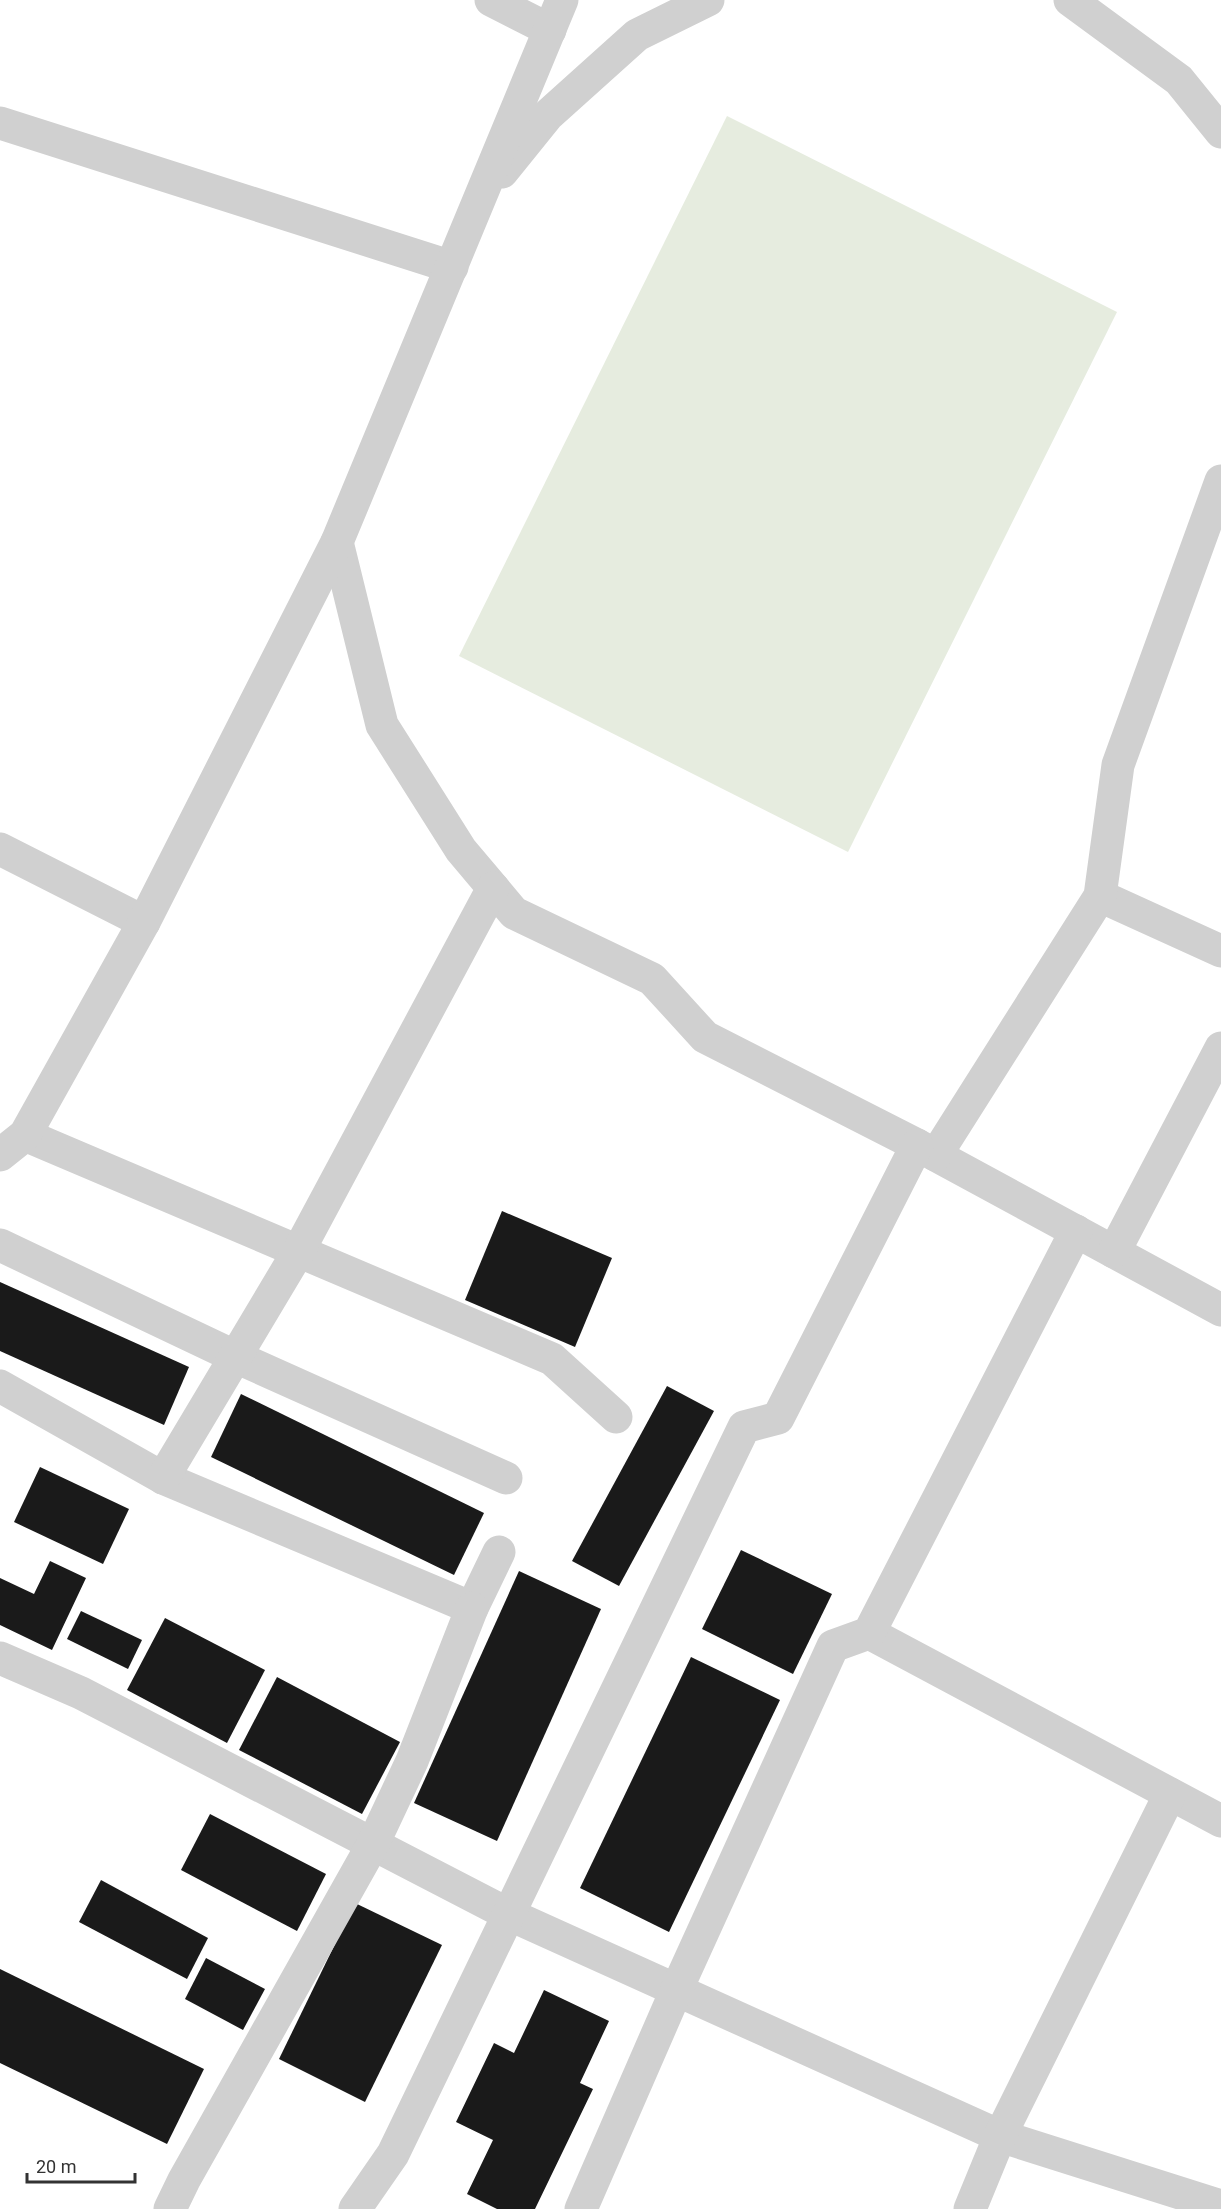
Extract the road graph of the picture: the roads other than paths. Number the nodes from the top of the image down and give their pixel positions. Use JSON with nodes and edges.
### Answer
{"nodes":[{"id":1,"x":491,"y":0,"type":"edge"},
{"id":2,"x":562,"y":0,"type":"edge"},
{"id":3,"x":708,"y":0,"type":"edge"},
{"id":4,"x":1070,"y":0,"type":"edge"},
{"id":5,"x":550,"y":30,"type":"junction"},
{"id":6,"x":0,"y":123,"type":"edge"},
{"id":7,"x":1221,"y":132,"type":"edge"},
{"id":8,"x":480,"y":199,"type":"junction"},
{"id":9,"x":452,"y":267,"type":"junction"},
{"id":10,"x":1221,"y":481,"type":"edge"},
{"id":11,"x":337,"y":542,"type":"junction"},
{"id":12,"x":0,"y":849,"type":"edge"},
{"id":13,"x":493,"y":888,"type":"junction"},
{"id":14,"x":1100,"y":896,"type":"junction"},
{"id":15,"x":144,"y":922,"type":"junction"},
{"id":16,"x":1221,"y":951,"type":"edge"},
{"id":17,"x":1221,"y":1048,"type":"edge"},
{"id":18,"x":12,"y":1145,"type":"edge"},
{"id":19,"x":926,"y":1150,"type":"junction"},
{"id":20,"x":1076,"y":1231,"type":"junction"},
{"id":21,"x":0,"y":1245,"type":"edge"},
{"id":22,"x":298,"y":1252,"type":"junction"},
{"id":23,"x":1114,"y":1252,"type":"junction"},
{"id":24,"x":1221,"y":1310,"type":"edge"},
{"id":25,"x":236,"y":1357,"type":"junction"},
{"id":26,"x":0,"y":1386,"type":"edge"},
{"id":27,"x":616,"y":1417,"type":"dead end"},
{"id":28,"x":163,"y":1478,"type":"junction"},
{"id":29,"x":506,"y":1479,"type":"dead end"},
{"id":30,"x":499,"y":1552,"type":"dead end"},
{"id":31,"x":472,"y":1608,"type":"junction"},
{"id":32,"x":869,"y":1633,"type":"junction"},
{"id":33,"x":0,"y":1658,"type":"edge"},
{"id":34,"x":1170,"y":1794,"type":"junction"},
{"id":35,"x":1221,"y":1821,"type":"edge"},
{"id":36,"x":373,"y":1844,"type":"junction"},
{"id":37,"x":508,"y":1914,"type":"junction"},
{"id":38,"x":676,"y":1991,"type":"junction"},
{"id":39,"x":1000,"y":2136,"type":"junction"},
{"id":40,"x":1221,"y":2206,"type":"edge"},
{"id":41,"x":170,"y":2209,"type":"edge"},
{"id":42,"x":355,"y":2209,"type":"edge"},
{"id":43,"x":581,"y":2209,"type":"edge"},
{"id":44,"x":970,"y":2209,"type":"edge"}],
"edges":[{"from":1,"to":5,"type":"street"},
{"from":2,"to":5,"type":"street"},
{"from":3,"to":8,"type":"street"},
{"from":4,"to":7,"type":"street"},
{"from":5,"to":8,"type":"street"},
{"from":6,"to":9,"type":"street"},
{"from":8,"to":9,"type":"street"},
{"from":9,"to":11,"type":"street"},
{"from":10,"to":14,"type":"street"},
{"from":11,"to":13,"type":"street"},
{"from":11,"to":15,"type":"street"},
{"from":12,"to":15,"type":"street"},
{"from":13,"to":19,"type":"street"},
{"from":13,"to":22,"type":"street"},
{"from":14,"to":16,"type":"street"},
{"from":14,"to":19,"type":"street"},
{"from":15,"to":18,"type":"street"},
{"from":17,"to":23,"type":"street"},
{"from":18,"to":22,"type":"street"},
{"from":19,"to":20,"type":"street"},
{"from":19,"to":37,"type":"street"},
{"from":20,"to":23,"type":"street"},
{"from":20,"to":32,"type":"street"},
{"from":21,"to":25,"type":"street"},
{"from":22,"to":25,"type":"street"},
{"from":22,"to":27,"type":"street"},
{"from":23,"to":24,"type":"street"},
{"from":25,"to":28,"type":"street"},
{"from":25,"to":29,"type":"street"},
{"from":26,"to":28,"type":"street"},
{"from":28,"to":31,"type":"street"},
{"from":30,"to":31,"type":"street"},
{"from":31,"to":36,"type":"street"},
{"from":32,"to":34,"type":"street"},
{"from":32,"to":38,"type":"street"},
{"from":33,"to":36,"type":"street"},
{"from":34,"to":35,"type":"street"},
{"from":34,"to":39,"type":"street"},
{"from":36,"to":37,"type":"street"},
{"from":36,"to":41,"type":"street"},
{"from":37,"to":38,"type":"street"},
{"from":37,"to":42,"type":"street"},
{"from":38,"to":39,"type":"street"},
{"from":38,"to":43,"type":"street"},
{"from":39,"to":40,"type":"street"},
{"from":39,"to":44,"type":"street"}]}
